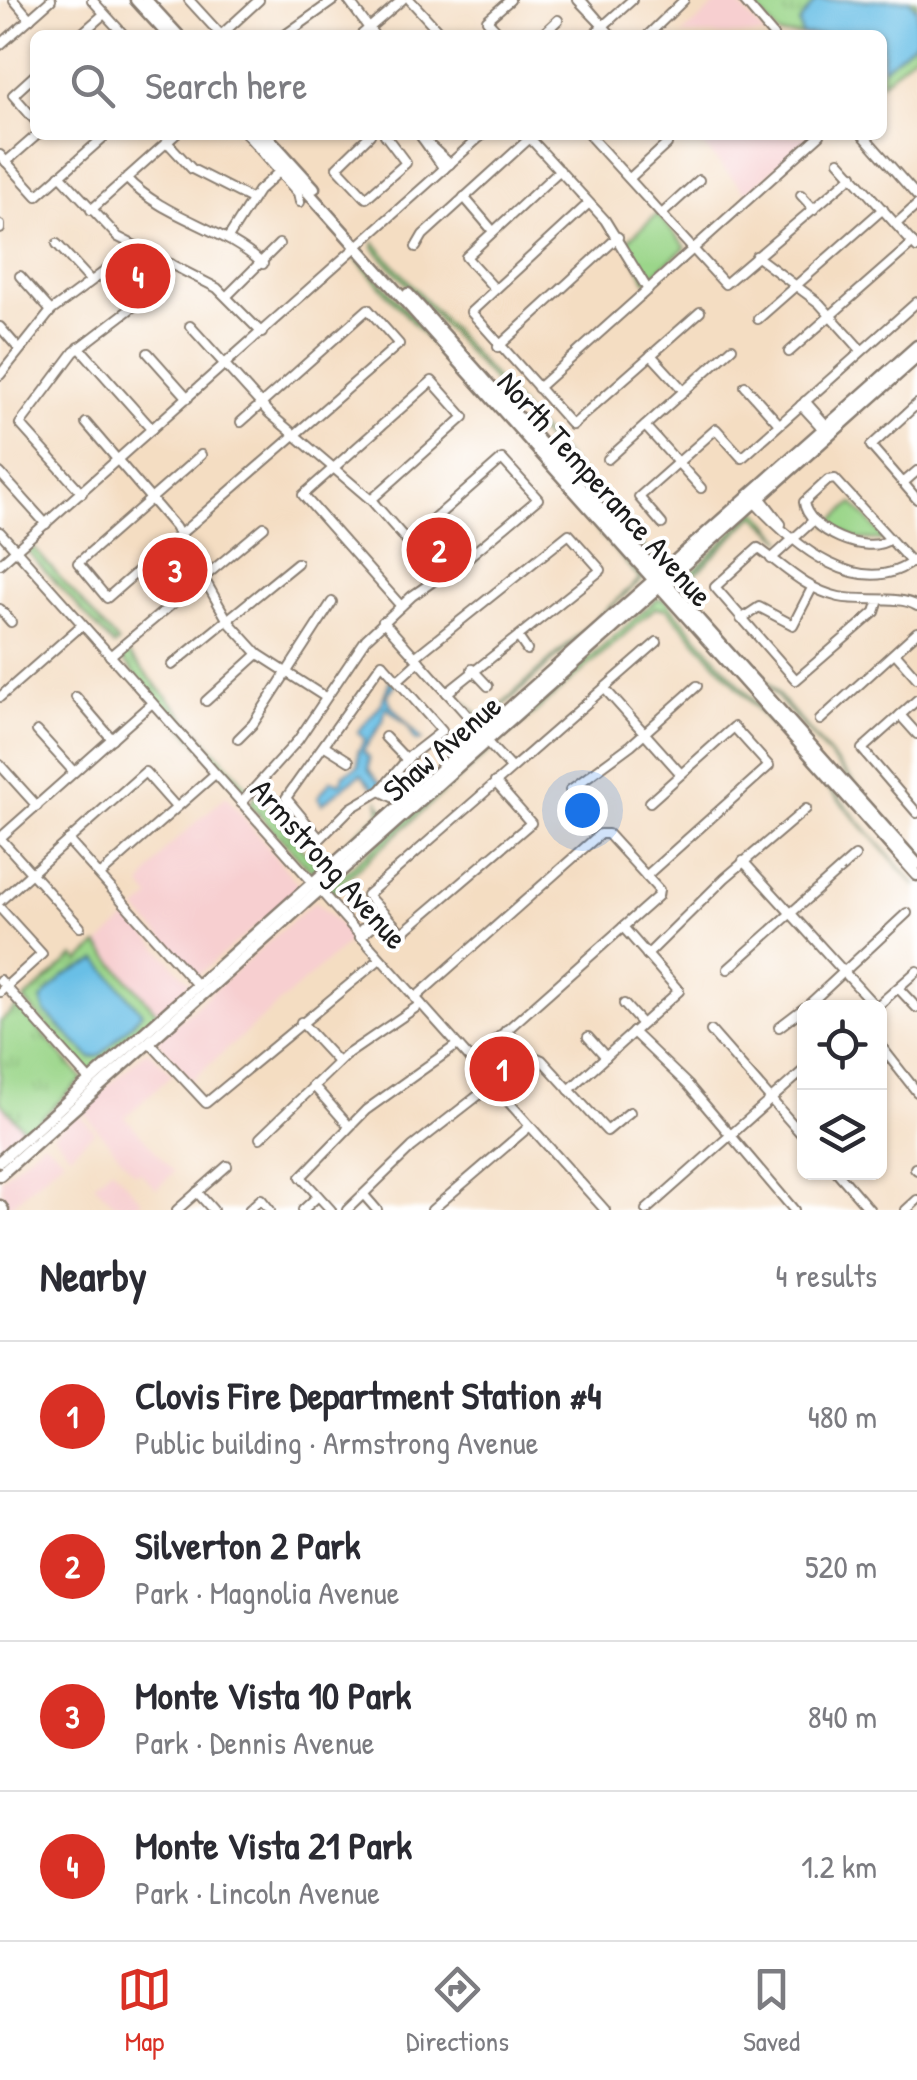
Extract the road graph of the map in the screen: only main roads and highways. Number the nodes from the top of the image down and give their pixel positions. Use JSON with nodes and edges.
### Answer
{"nodes":[{"id":1,"x":136,"y":0,"type":"edge"},
{"id":2,"x":146,"y":0,"type":"edge"},
{"id":3,"x":163,"y":30,"type":"edge"},
{"id":4,"x":173,"y":30,"type":"edge"},
{"id":5,"x":262,"y":140,"type":"edge"},
{"id":6,"x":270,"y":140,"type":"edge"},
{"id":7,"x":360,"y":245,"type":"junction"},
{"id":8,"x":917,"y":346,"type":"edge"},
{"id":9,"x":917,"y":358,"type":"edge"},
{"id":10,"x":825,"y":428,"type":"junction"},
{"id":11,"x":797,"y":463,"type":"junction"},
{"id":12,"x":784,"y":464,"type":"junction"},
{"id":13,"x":757,"y":500,"type":"junction"},
{"id":14,"x":660,"y":581,"type":"junction"},
{"id":15,"x":485,"y":737,"type":"junction"},
{"id":16,"x":917,"y":864,"type":"edge"},
{"id":17,"x":917,"y":876,"type":"edge"},
{"id":18,"x":316,"y":887,"type":"junction"},
{"id":19,"x":198,"y":986,"type":"junction"},
{"id":20,"x":186,"y":1008,"type":"junction"},
{"id":21,"x":163,"y":1017,"type":"junction"},
{"id":22,"x":149,"y":1042,"type":"junction"},
{"id":23,"x":74,"y":1101,"type":"junction"},
{"id":24,"x":0,"y":1161,"type":"edge"},
{"id":25,"x":0,"y":1175,"type":"edge"}],
"edges":[{"from":1,"to":3,"type":"main road"},
{"from":2,"to":4,"type":"main road"},
{"from":5,"to":7,"type":"main road","name":"North Temperance Avenue"},
{"from":6,"to":7,"type":"main road","name":"North Temperance Avenue"},
{"from":7,"to":14,"type":"main road","name":"North Temperance Avenue"},
{"from":8,"to":10,"type":"main road","name":"Shaw Avenue"},
{"from":9,"to":11,"type":"main road","name":"Shaw Avenue"},
{"from":10,"to":11,"type":"main road"},
{"from":10,"to":12,"type":"main road","name":"Shaw Avenue"},
{"from":11,"to":13,"type":"main road","name":"Shaw Avenue"},
{"from":12,"to":13,"type":"main road"},
{"from":12,"to":14,"type":"main road","name":"Shaw Avenue"},
{"from":13,"to":14,"type":"main road","name":"Shaw Avenue"},
{"from":14,"to":15,"type":"main road","name":"Shaw Avenue"},
{"from":14,"to":15,"type":"main road","name":"Shaw Avenue"},
{"from":14,"to":16,"type":"main road","name":"North Temperance Avenue"},
{"from":14,"to":17,"type":"main road","name":"North Temperance Avenue"},
{"from":15,"to":18,"type":"main road","name":"Shaw Avenue"},
{"from":15,"to":18,"type":"main road","name":"Shaw Avenue"},
{"from":18,"to":19,"type":"main road","name":"Shaw Avenue"},
{"from":18,"to":20,"type":"main road","name":"Shaw Avenue"},
{"from":19,"to":20,"type":"main road"},
{"from":19,"to":21,"type":"main road","name":"Shaw Avenue"},
{"from":20,"to":22,"type":"main road","name":"Shaw Avenue"},
{"from":21,"to":22,"type":"main road"},
{"from":21,"to":23,"type":"main road","name":"Shaw Avenue"},
{"from":22,"to":23,"type":"main road","name":"Shaw Avenue"},
{"from":23,"to":24,"type":"main road","name":"Shaw Avenue"},
{"from":23,"to":25,"type":"main road","name":"Shaw Avenue"}]}
